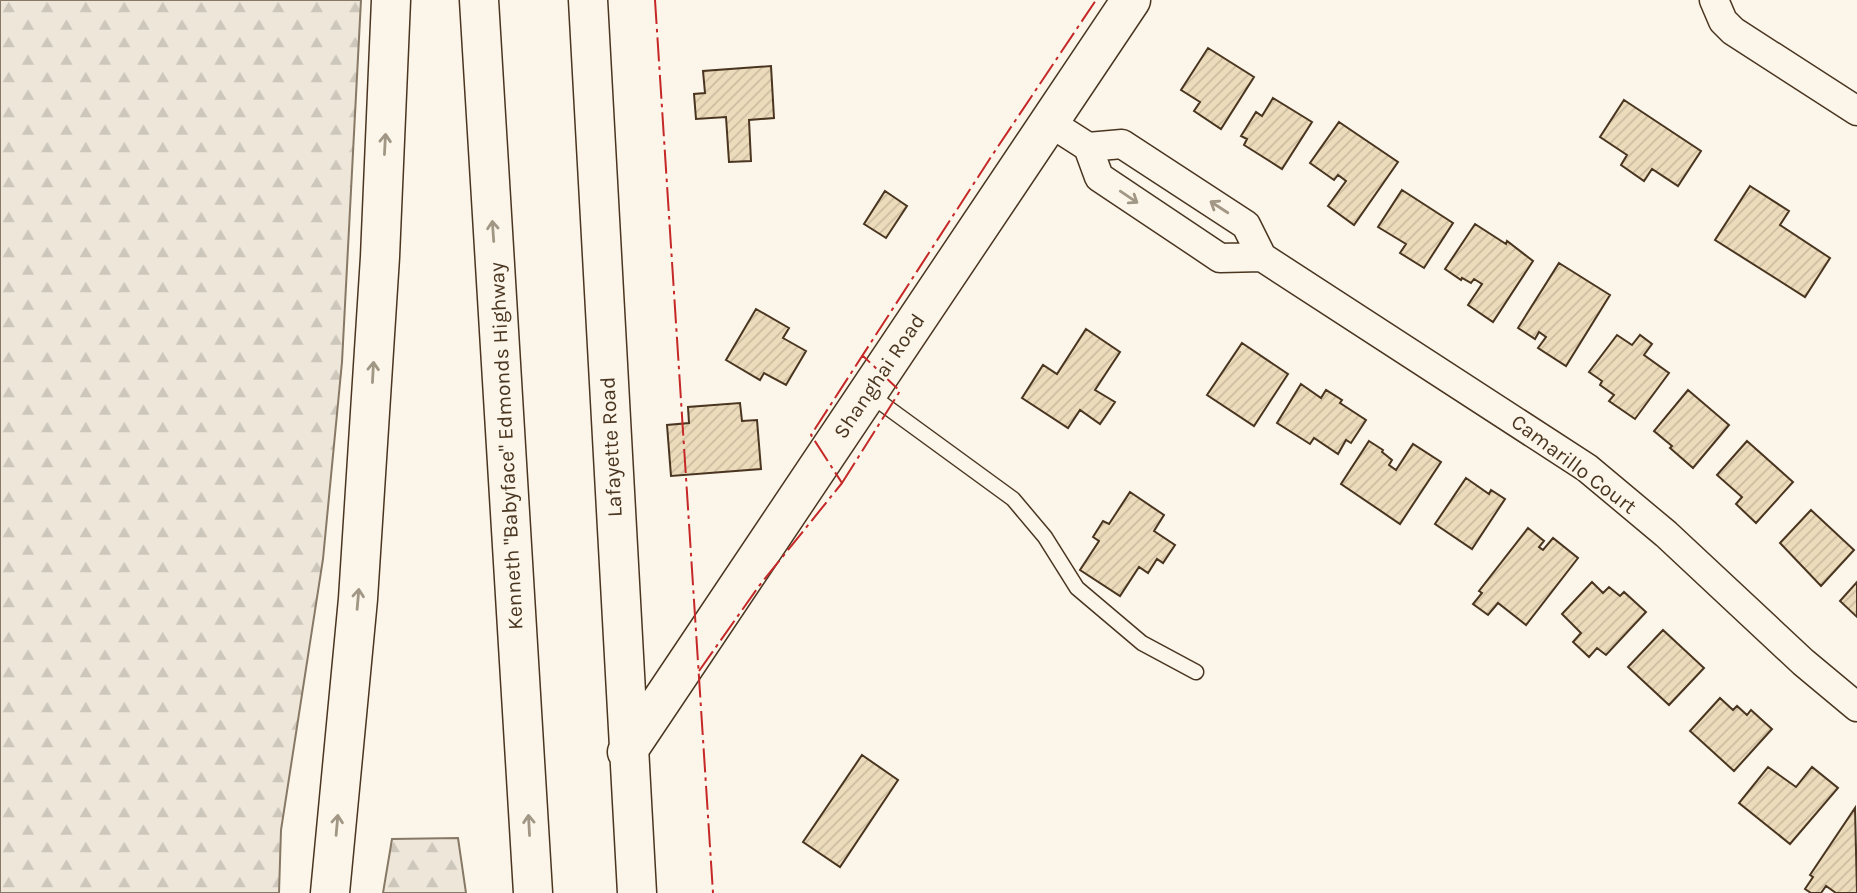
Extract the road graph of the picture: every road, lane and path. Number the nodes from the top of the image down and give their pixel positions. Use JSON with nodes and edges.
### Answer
{"nodes":[{"id":1,"x":391,"y":0,"type":"edge"},
{"id":2,"x":479,"y":0,"type":"edge"},
{"id":3,"x":588,"y":0,"type":"edge"},
{"id":4,"x":1131,"y":0,"type":"edge"},
{"id":5,"x":1714,"y":0,"type":"edge"},
{"id":6,"x":1857,"y":111,"type":"edge"},
{"id":7,"x":1049,"y":122,"type":"junction"},
{"id":8,"x":1088,"y":147,"type":"junction"},
{"id":9,"x":1262,"y":257,"type":"junction"},
{"id":10,"x":867,"y":394,"type":"junction"},
{"id":11,"x":1196,"y":672,"type":"dead end"},
{"id":12,"x":1857,"y":706,"type":"edge"},
{"id":13,"x":627,"y":752,"type":"junction"},
{"id":14,"x":330,"y":893,"type":"edge"},
{"id":15,"x":533,"y":893,"type":"edge"},
{"id":16,"x":637,"y":893,"type":"edge"}],
"edges":[{"from":14,"to":1,"type":"main road","one_way":true},
{"from":15,"to":2,"type":"main road","name":"Kenneth \"Babyface\" Edmonds Highway","one_way":true},
{"from":3,"to":13,"type":"main road","name":"Lafayette Road"},
{"from":4,"to":7,"type":"main road","name":"Shanghai Road"},
{"from":5,"to":6,"type":"street"},
{"from":7,"to":8,"type":"street"},
{"from":7,"to":10,"type":"main road","name":"Shanghai Road"},
{"from":9,"to":8,"type":"street","one_way":true},
{"from":8,"to":9,"type":"street","one_way":true},
{"from":9,"to":12,"type":"street","name":"Camarillo Court"},
{"from":10,"to":11,"type":"lane"},
{"from":10,"to":13,"type":"main road","name":"Shanghai Road"},
{"from":13,"to":16,"type":"main road","name":"Lafayette Road"}]}
